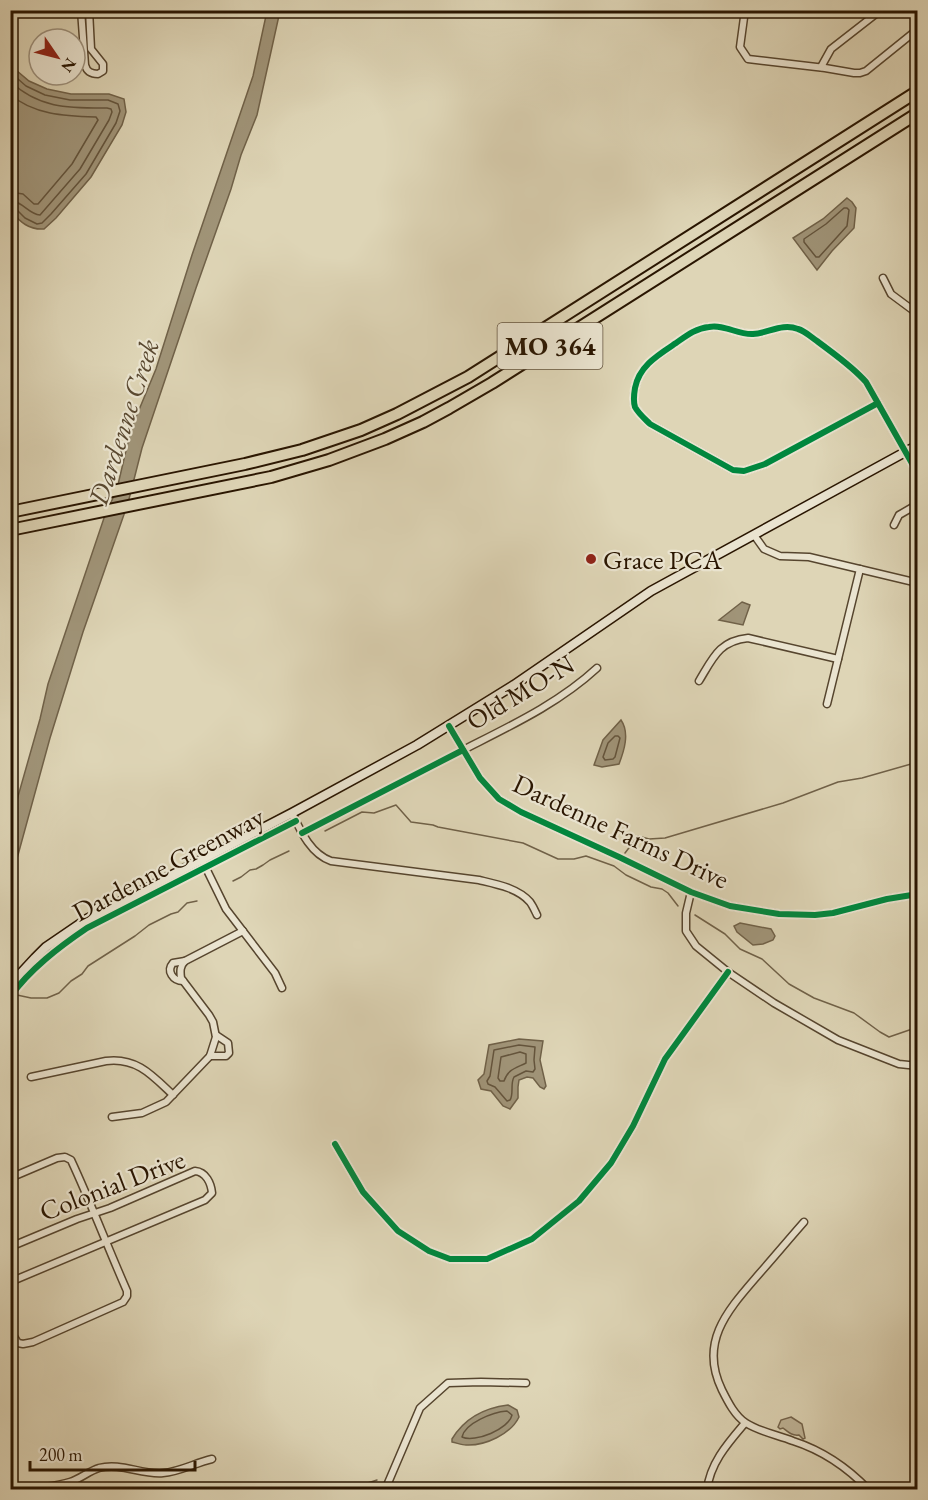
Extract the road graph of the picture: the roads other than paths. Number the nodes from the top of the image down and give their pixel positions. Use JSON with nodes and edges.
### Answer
{"nodes":[{"id":1,"x":81,"y":10,"type":"edge"},
{"id":2,"x":89,"y":10,"type":"edge"},
{"id":3,"x":746,"y":10,"type":"edge"},
{"id":4,"x":881,"y":10,"type":"edge"},
{"id":5,"x":918,"y":28,"type":"edge"},
{"id":6,"x":821,"y":67,"type":"junction"},
{"id":7,"x":918,"y":91,"type":"edge"},
{"id":8,"x":918,"y":112,"type":"edge"},
{"id":9,"x":883,"y":278,"type":"dead end"},
{"id":10,"x":918,"y":314,"type":"edge"},
{"id":11,"x":878,"y":403,"type":"junction"},
{"id":12,"x":918,"y":445,"type":"edge"},
{"id":13,"x":905,"y":452,"type":"junction"},
{"id":14,"x":918,"y":474,"type":"edge"},
{"id":15,"x":918,"y":504,"type":"edge"},
{"id":16,"x":10,"y":512,"type":"edge"},
{"id":17,"x":894,"y":525,"type":"dead end"},
{"id":18,"x":10,"y":530,"type":"edge"},
{"id":19,"x":753,"y":535,"type":"junction"},
{"id":20,"x":860,"y":569,"type":"junction"},
{"id":21,"x":918,"y":583,"type":"edge"},
{"id":22,"x":838,"y":659,"type":"junction"},
{"id":23,"x":597,"y":668,"type":"dead end"},
{"id":24,"x":699,"y":681,"type":"dead end"},
{"id":25,"x":827,"y":704,"type":"dead end"},
{"id":26,"x":449,"y":726,"type":"junction"},
{"id":27,"x":463,"y":750,"type":"junction"},
{"id":28,"x":292,"y":813,"type":"junction"},
{"id":29,"x":202,"y":860,"type":"junction"},
{"id":30,"x":691,"y":892,"type":"junction"},
{"id":31,"x":918,"y":894,"type":"edge"},
{"id":32,"x":537,"y":915,"type":"dead end"},
{"id":33,"x":243,"y":931,"type":"junction"},
{"id":34,"x":728,"y":972,"type":"junction"},
{"id":35,"x":10,"y":985,"type":"edge"},
{"id":36,"x":282,"y":988,"type":"dead end"},
{"id":37,"x":216,"y":1035,"type":"junction"},
{"id":38,"x":210,"y":1056,"type":"junction"},
{"id":39,"x":918,"y":1066,"type":"edge"},
{"id":40,"x":30,"y":1077,"type":"dead end"},
{"id":41,"x":173,"y":1095,"type":"junction"},
{"id":42,"x":112,"y":1117,"type":"dead end"},
{"id":43,"x":336,"y":1144,"type":"dead end"},
{"id":44,"x":10,"y":1178,"type":"edge"},
{"id":45,"x":95,"y":1213,"type":"junction"},
{"id":46,"x":804,"y":1222,"type":"dead end"},
{"id":47,"x":106,"y":1242,"type":"junction"},
{"id":48,"x":10,"y":1247,"type":"edge"},
{"id":49,"x":10,"y":1282,"type":"edge"},
{"id":50,"x":10,"y":1330,"type":"edge"},
{"id":51,"x":526,"y":1383,"type":"dead end"},
{"id":52,"x":745,"y":1423,"type":"junction"},
{"id":53,"x":212,"y":1459,"type":"dead end"},
{"id":54,"x":28,"y":1490,"type":"edge"},
{"id":55,"x":385,"y":1490,"type":"edge"},
{"id":56,"x":707,"y":1490,"type":"edge"},
{"id":57,"x":869,"y":1490,"type":"edge"}],
"edges":[{"from":1,"to":2,"type":"street"},
{"from":3,"to":6,"type":"street"},
{"from":4,"to":6,"type":"street"},
{"from":5,"to":6,"type":"street"},
{"from":7,"to":16,"type":"highway","number":"MO 364"},
{"from":8,"to":18,"type":"highway","number":"MO 364"},
{"from":9,"to":10,"type":"street"},
{"from":11,"to":11,"type":"street"},
{"from":11,"to":13,"type":"street"},
{"from":12,"to":13,"type":"main road"},
{"from":13,"to":14,"type":"street"},
{"from":13,"to":19,"type":"main road"},
{"from":15,"to":17,"type":"street"},
{"from":19,"to":20,"type":"street"},
{"from":19,"to":26,"type":"main road"},
{"from":20,"to":21,"type":"street"},
{"from":20,"to":22,"type":"street"},
{"from":22,"to":24,"type":"street"},
{"from":22,"to":25,"type":"street"},
{"from":23,"to":27,"type":"street","name":"Old MO-N"},
{"from":26,"to":27,"type":"street","name":"Dardenne Farms Drive"},
{"from":26,"to":28,"type":"main road"},
{"from":27,"to":30,"type":"street","name":"Dardenne Farms Drive"},
{"from":28,"to":29,"type":"main road"},
{"from":28,"to":32,"type":"street"},
{"from":29,"to":33,"type":"street"},
{"from":29,"to":35,"type":"main road"},
{"from":30,"to":31,"type":"street","name":"Dardenne Farms Drive"},
{"from":30,"to":34,"type":"street"},
{"from":33,"to":36,"type":"street"},
{"from":33,"to":37,"type":"street"},
{"from":34,"to":39,"type":"street"},
{"from":34,"to":43,"type":"street"},
{"from":37,"to":38,"type":"street"},
{"from":37,"to":38,"type":"street"},
{"from":38,"to":41,"type":"street"},
{"from":40,"to":41,"type":"street"},
{"from":41,"to":42,"type":"street"},
{"from":44,"to":45,"type":"street"},
{"from":45,"to":47,"type":"street"},
{"from":45,"to":47,"type":"street","name":"Colonial Drive"},
{"from":45,"to":48,"type":"street","name":"Colonial Drive"},
{"from":46,"to":52,"type":"street"},
{"from":47,"to":49,"type":"street","name":"Colonial Drive"},
{"from":47,"to":50,"type":"street"},
{"from":51,"to":55,"type":"street"},
{"from":52,"to":56,"type":"street"},
{"from":52,"to":57,"type":"street"},
{"from":53,"to":54,"type":"street"}]}
